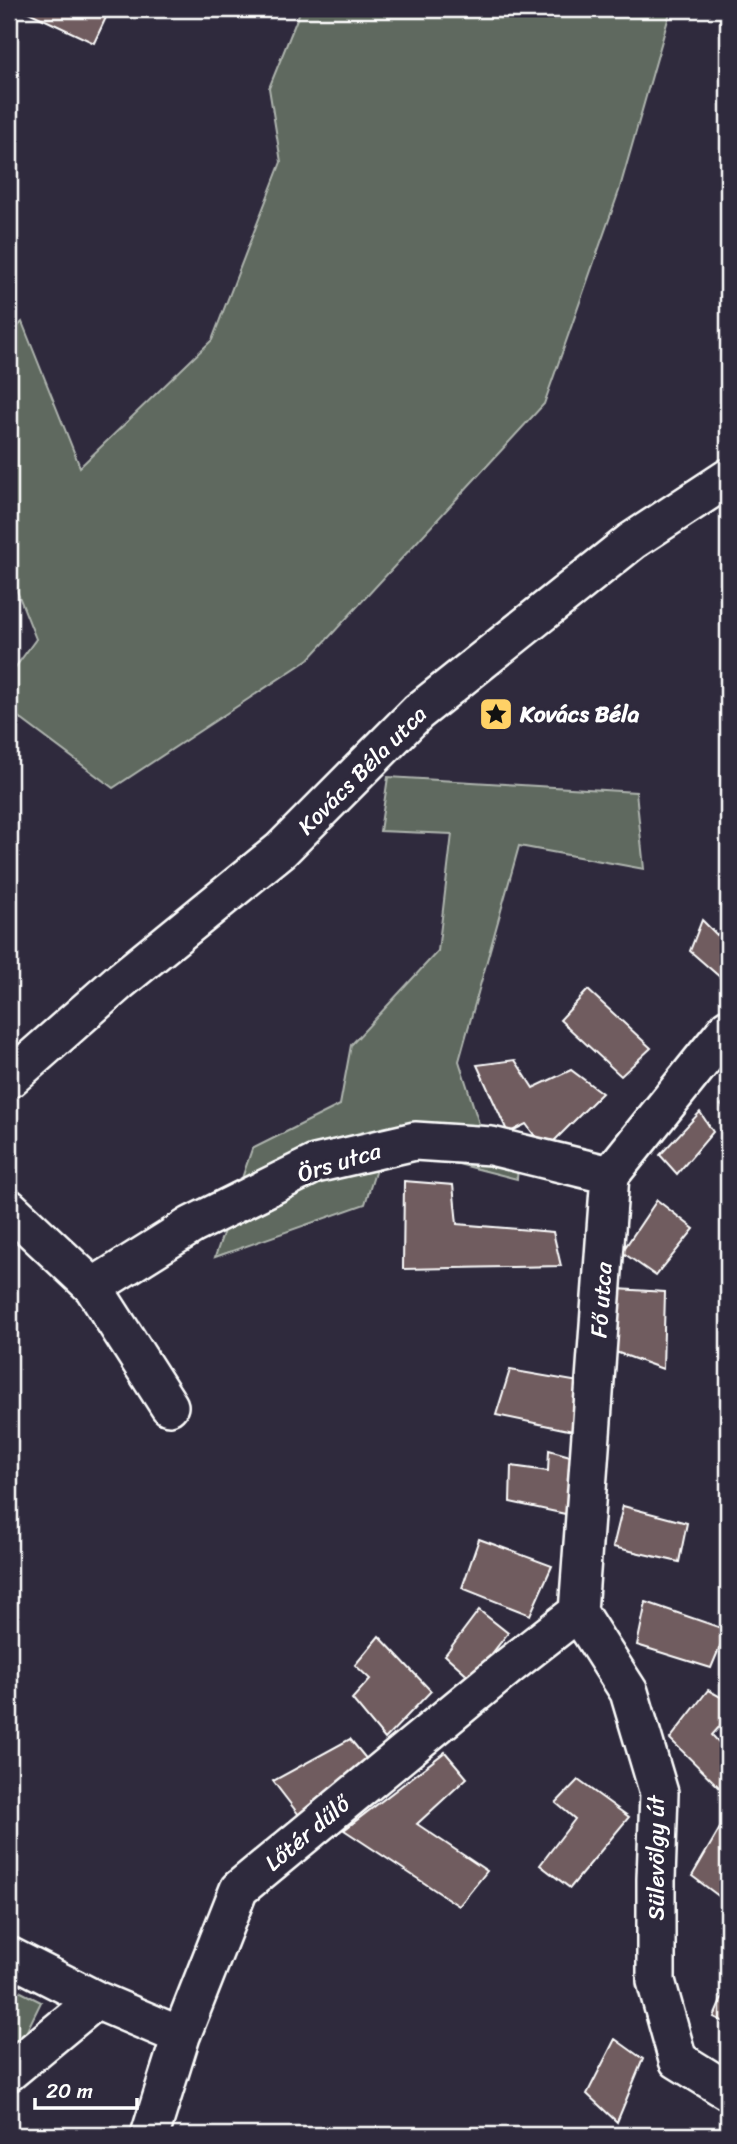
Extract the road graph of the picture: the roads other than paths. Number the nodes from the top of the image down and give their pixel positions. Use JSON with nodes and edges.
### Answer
{"nodes":[{"id":1,"x":728,"y":478,"type":"edge"},
{"id":2,"x":728,"y":1028,"type":"edge"},
{"id":3,"x":9,"y":1079,"type":"edge"},
{"id":4,"x":610,"y":1175,"type":"junction"},
{"id":5,"x":9,"y":1208,"type":"edge"},
{"id":6,"x":93,"y":1287,"type":"junction"},
{"id":7,"x":169,"y":1406,"type":"dead end"},
{"id":8,"x":578,"y":1612,"type":"junction"},
{"id":9,"x":9,"y":1956,"type":"edge"},
{"id":10,"x":96,"y":2000,"type":"junction"},
{"id":11,"x":181,"y":2036,"type":"junction"},
{"id":12,"x":9,"y":2072,"type":"edge"},
{"id":13,"x":728,"y":2091,"type":"edge"},
{"id":14,"x":150,"y":2135,"type":"edge"}],
"edges":[{"from":1,"to":3,"type":"street","name":"Kovács Béla utca"},
{"from":2,"to":4,"type":"street"},
{"from":4,"to":6,"type":"street","name":"Örs utca"},
{"from":4,"to":8,"type":"street","name":"Fő utca"},
{"from":5,"to":6,"type":"street"},
{"from":6,"to":7,"type":"street"},
{"from":8,"to":11,"type":"street","name":"Lőtér dűlő"},
{"from":8,"to":13,"type":"street","name":"Sülevölgy út"},
{"from":9,"to":10,"type":"street"},
{"from":10,"to":11,"type":"street"},
{"from":10,"to":12,"type":"street"},
{"from":11,"to":14,"type":"street","name":"Lőtér dűlő"}]}
